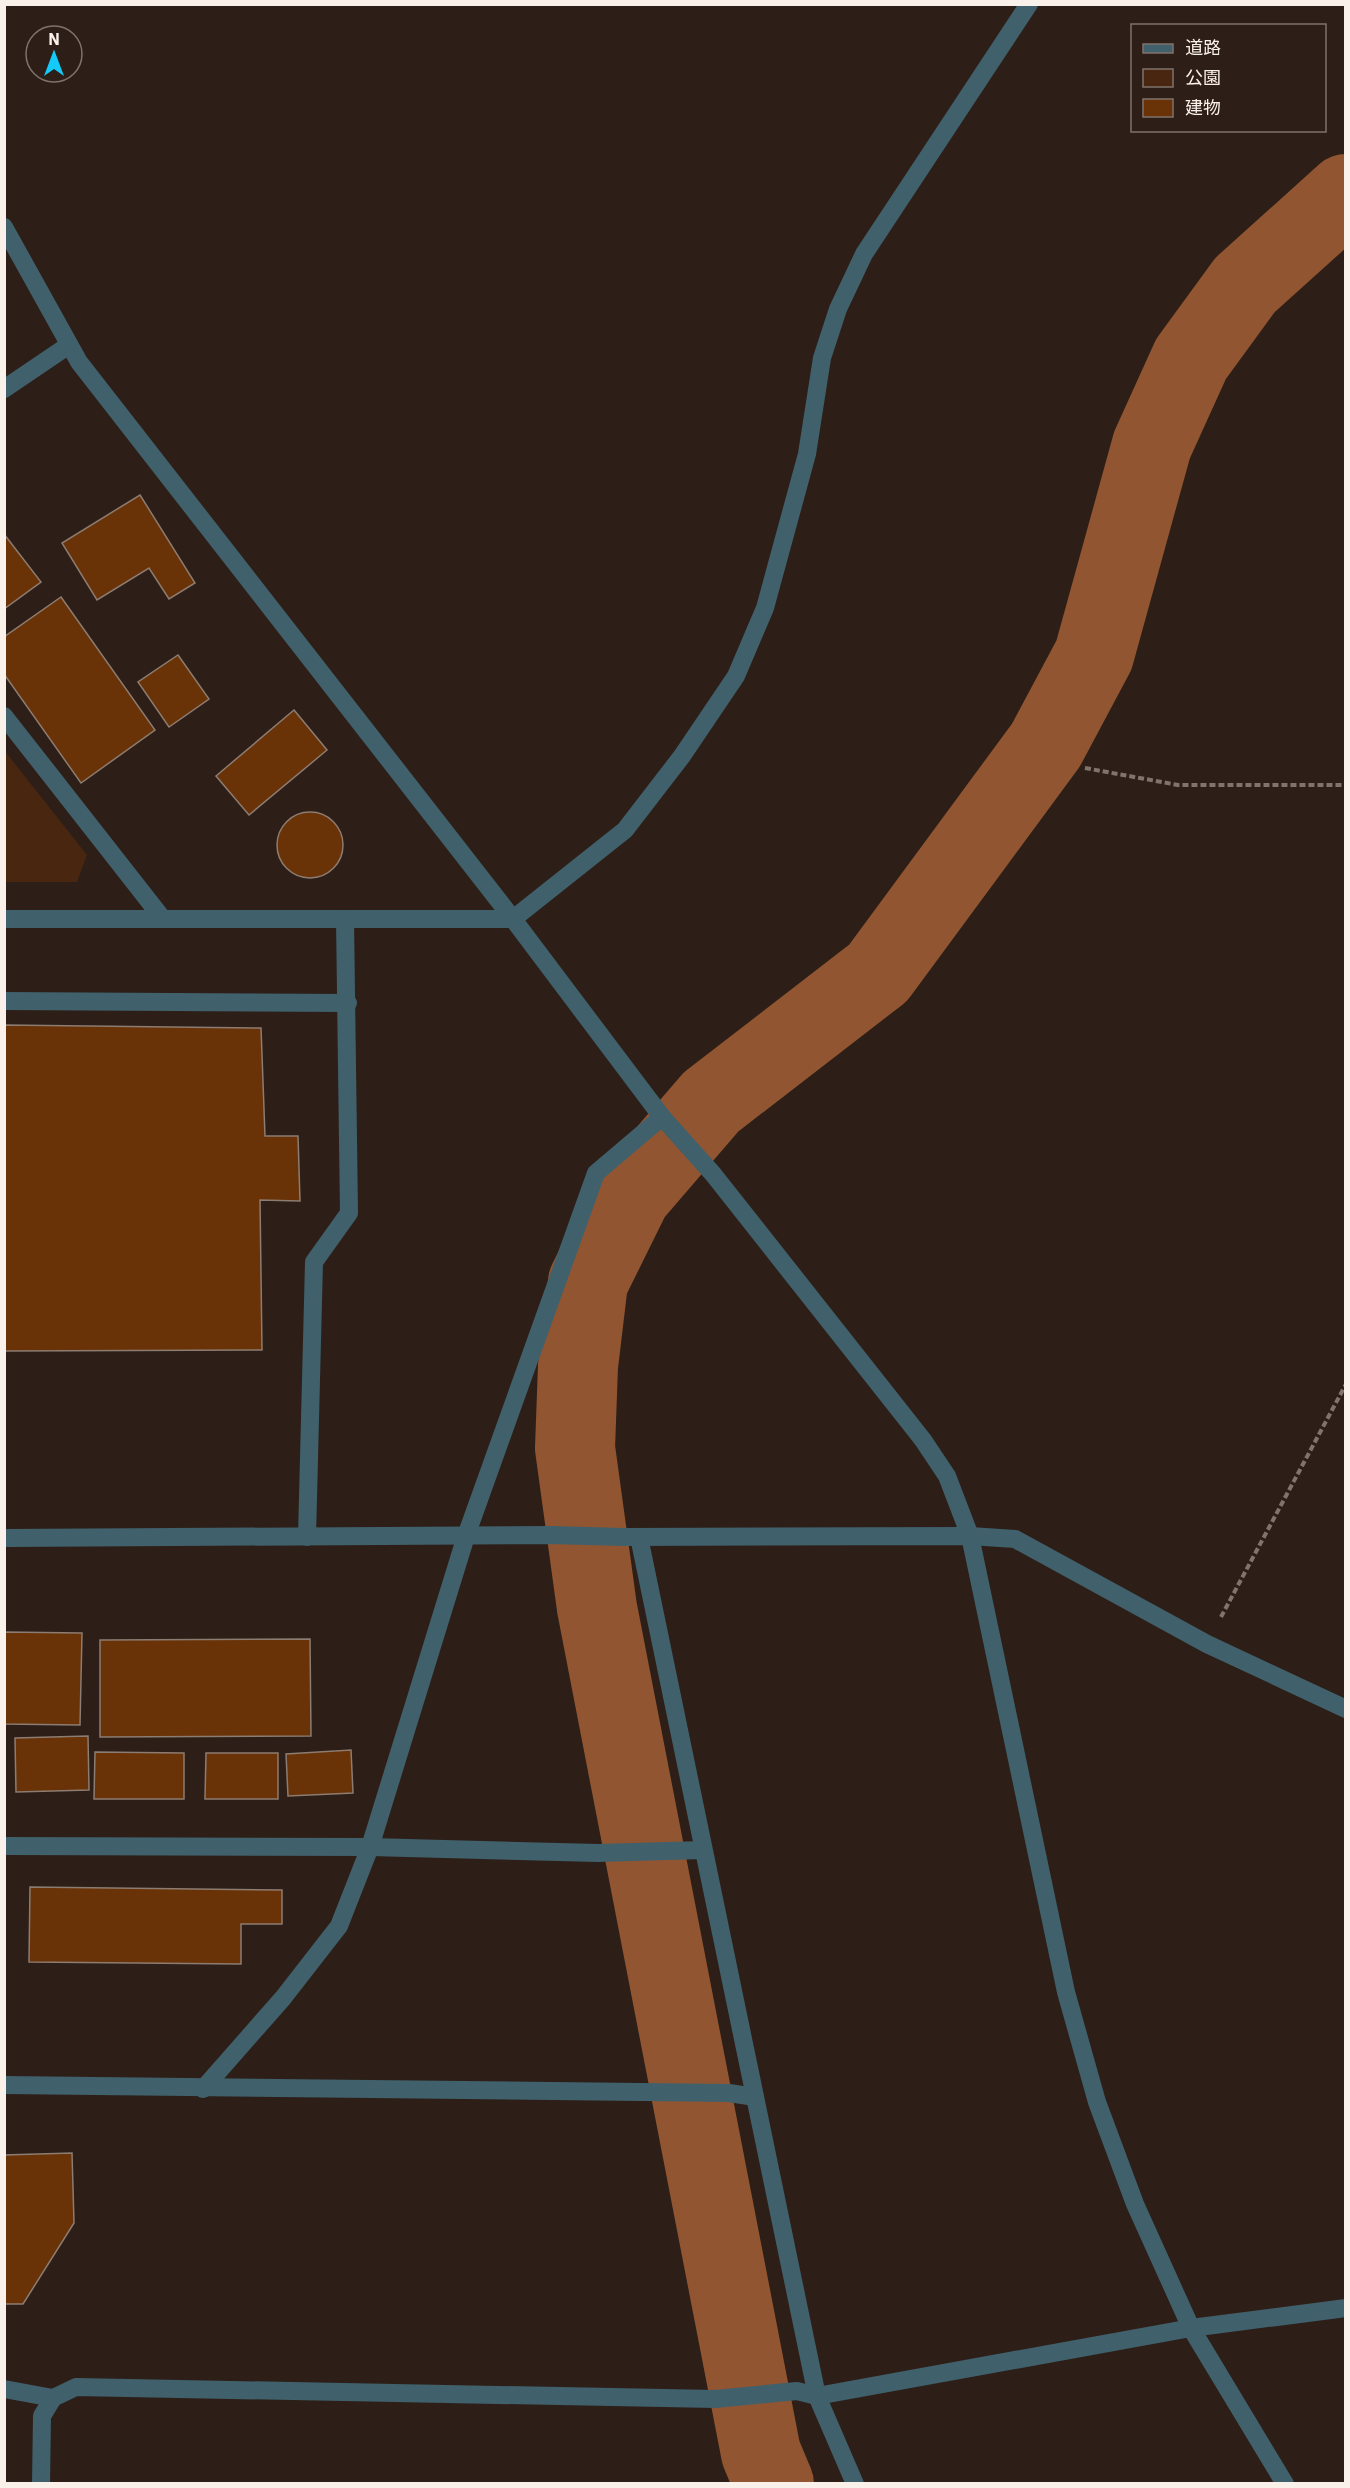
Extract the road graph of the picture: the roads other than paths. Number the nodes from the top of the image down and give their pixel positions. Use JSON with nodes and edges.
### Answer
{"nodes":[{"id":1,"x":1029,"y":4,"type":"edge"},
{"id":2,"x":4,"y":227,"type":"edge"},
{"id":3,"x":69,"y":345,"type":"junction"},
{"id":4,"x":4,"y":389,"type":"edge"},
{"id":5,"x":4,"y":716,"type":"edge"},
{"id":6,"x":4,"y":919,"type":"edge"},
{"id":7,"x":163,"y":919,"type":"junction"},
{"id":8,"x":345,"y":919,"type":"junction"},
{"id":9,"x":513,"y":919,"type":"junction"},
{"id":10,"x":4,"y":1001,"type":"edge"},
{"id":11,"x":348,"y":1003,"type":"junction"},
{"id":12,"x":663,"y":1119,"type":"junction"},
{"id":13,"x":466,"y":1536,"type":"junction"},
{"id":14,"x":970,"y":1536,"type":"junction"},
{"id":15,"x":307,"y":1537,"type":"junction"},
{"id":16,"x":631,"y":1537,"type":"junction"},
{"id":17,"x":4,"y":1538,"type":"edge"},
{"id":18,"x":1346,"y":1709,"type":"edge"},
{"id":19,"x":4,"y":1846,"type":"edge"},
{"id":20,"x":370,"y":1847,"type":"junction"},
{"id":21,"x":703,"y":1850,"type":"junction"},
{"id":22,"x":4,"y":2085,"type":"edge"},
{"id":23,"x":202,"y":2089,"type":"junction"},
{"id":24,"x":755,"y":2097,"type":"junction"},
{"id":25,"x":1346,"y":2308,"type":"edge"},
{"id":26,"x":1191,"y":2328,"type":"junction"},
{"id":27,"x":4,"y":2389,"type":"edge"},
{"id":28,"x":817,"y":2396,"type":"junction"},
{"id":29,"x":53,"y":2398,"type":"junction"},
{"id":30,"x":41,"y":2484,"type":"edge"},
{"id":31,"x":855,"y":2484,"type":"edge"},
{"id":32,"x":1285,"y":2484,"type":"edge"}],
"edges":[{"from":1,"to":9,"type":"street"},
{"from":2,"to":3,"type":"street"},
{"from":3,"to":4,"type":"street"},
{"from":3,"to":9,"type":"street"},
{"from":5,"to":7,"type":"street"},
{"from":6,"to":7,"type":"street"},
{"from":7,"to":8,"type":"street"},
{"from":8,"to":9,"type":"street"},
{"from":8,"to":11,"type":"street"},
{"from":9,"to":12,"type":"street"},
{"from":10,"to":11,"type":"street"},
{"from":11,"to":15,"type":"street"},
{"from":12,"to":13,"type":"street"},
{"from":12,"to":14,"type":"street"},
{"from":13,"to":15,"type":"street"},
{"from":13,"to":16,"type":"street"},
{"from":13,"to":20,"type":"street"},
{"from":14,"to":16,"type":"street"},
{"from":14,"to":18,"type":"street"},
{"from":14,"to":26,"type":"street"},
{"from":15,"to":17,"type":"street"},
{"from":16,"to":21,"type":"street"},
{"from":19,"to":20,"type":"street"},
{"from":20,"to":21,"type":"street"},
{"from":20,"to":23,"type":"street"},
{"from":21,"to":24,"type":"street"},
{"from":22,"to":23,"type":"street"},
{"from":23,"to":24,"type":"street"},
{"from":24,"to":28,"type":"street"},
{"from":25,"to":26,"type":"street"},
{"from":26,"to":28,"type":"street"},
{"from":26,"to":32,"type":"street"},
{"from":27,"to":29,"type":"street"},
{"from":28,"to":29,"type":"street"},
{"from":28,"to":31,"type":"street"},
{"from":29,"to":30,"type":"street"}]}
